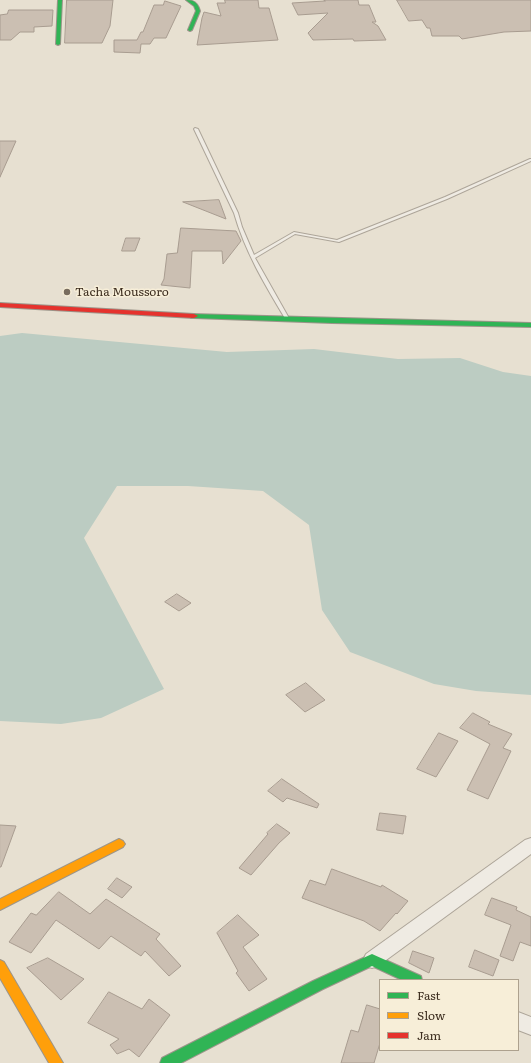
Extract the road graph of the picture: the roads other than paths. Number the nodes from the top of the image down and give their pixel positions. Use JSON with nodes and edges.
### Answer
{"nodes":[{"id":1,"x":60,"y":0,"type":"edge"},
{"id":2,"x":188,"y":0,"type":"edge"},
{"id":3,"x":190,"y":30,"type":"dead end"},
{"id":4,"x":58,"y":44,"type":"dead end"},
{"id":5,"x":196,"y":129,"type":"dead end"},
{"id":6,"x":531,"y":160,"type":"edge"},
{"id":7,"x":254,"y":257,"type":"junction"},
{"id":8,"x":0,"y":305,"type":"edge"},
{"id":9,"x":288,"y":321,"type":"junction"},
{"id":10,"x":531,"y":325,"type":"edge"},
{"id":11,"x":120,"y":844,"type":"dead end"},
{"id":12,"x":531,"y":845,"type":"edge"},
{"id":13,"x":0,"y":905,"type":"edge"},
{"id":14,"x":372,"y":960,"type":"junction"},
{"id":15,"x":0,"y":966,"type":"edge"},
{"id":16,"x":414,"y":979,"type":"edge"},
{"id":17,"x":519,"y":1021,"type":"edge"},
{"id":18,"x":531,"y":1026,"type":"edge"},
{"id":19,"x":56,"y":1063,"type":"edge"},
{"id":20,"x":167,"y":1063,"type":"edge"}],
"edges":[{"from":1,"to":4,"type":"main road"},
{"from":2,"to":3,"type":"main road"},
{"from":5,"to":7,"type":"lane"},
{"from":6,"to":7,"type":"lane"},
{"from":7,"to":9,"type":"lane"},
{"from":8,"to":9,"type":"main road"},
{"from":9,"to":10,"type":"main road"},
{"from":11,"to":13,"type":"main road"},
{"from":12,"to":14,"type":"street"},
{"from":14,"to":16,"type":"main road"},
{"from":14,"to":20,"type":"main road"},
{"from":15,"to":19,"type":"main road"},
{"from":17,"to":18,"type":"street"}]}
